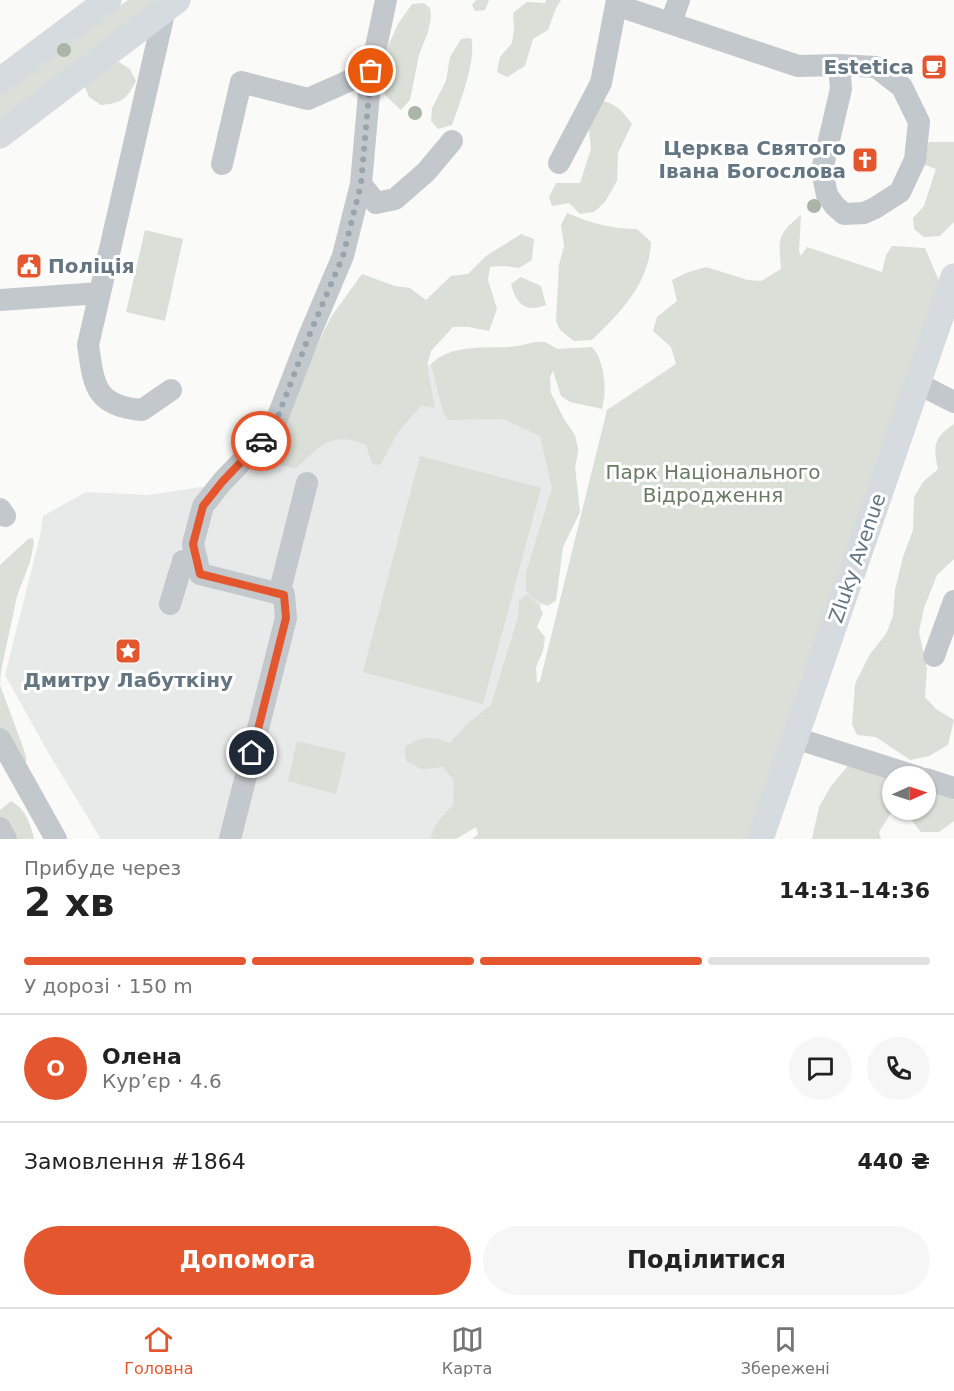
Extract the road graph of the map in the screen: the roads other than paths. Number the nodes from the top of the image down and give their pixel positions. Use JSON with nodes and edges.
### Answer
{"nodes":[{"id":1,"x":108,"y":0,"type":"edge"},
{"id":2,"x":386,"y":0,"type":"edge"},
{"id":3,"x":679,"y":0,"type":"edge"},
{"id":4,"x":617,"y":2,"type":"edge"},
{"id":5,"x":171,"y":4,"type":"edge"},
{"id":6,"x":671,"y":22,"type":"junction"},
{"id":7,"x":839,"y":65,"type":"junction"},
{"id":8,"x":371,"y":71,"type":"junction"},
{"id":9,"x":0,"y":81,"type":"edge"},
{"id":10,"x":0,"y":135,"type":"edge"},
{"id":11,"x":452,"y":141,"type":"dead end"},
{"id":12,"x":559,"y":163,"type":"dead end"},
{"id":13,"x":222,"y":164,"type":"dead end"},
{"id":14,"x":361,"y":184,"type":"junction"},
{"id":15,"x":954,"y":277,"type":"edge"},
{"id":16,"x":100,"y":293,"type":"junction"},
{"id":17,"x":0,"y":300,"type":"edge"},
{"id":18,"x":916,"y":383,"type":"junction"},
{"id":19,"x":171,"y":390,"type":"dead end"},
{"id":20,"x":954,"y":402,"type":"edge"},
{"id":21,"x":307,"y":483,"type":"dead end"},
{"id":22,"x":197,"y":560,"type":"junction"},
{"id":23,"x":279,"y":594,"type":"junction"},
{"id":24,"x":954,"y":601,"type":"edge"},
{"id":25,"x":170,"y":604,"type":"dead end"},
{"id":26,"x":934,"y":656,"type":"dead end"},
{"id":27,"x":795,"y":738,"type":"junction"},
{"id":28,"x":0,"y":740,"type":"edge"},
{"id":29,"x":883,"y":766,"type":"edge"},
{"id":30,"x":936,"y":782,"type":"edge"},
{"id":31,"x":954,"y":788,"type":"edge"},
{"id":32,"x":0,"y":828,"type":"edge"},
{"id":33,"x":6,"y":839,"type":"edge"},
{"id":34,"x":56,"y":839,"type":"edge"},
{"id":35,"x":230,"y":839,"type":"edge"},
{"id":36,"x":760,"y":839,"type":"edge"}],
"edges":[{"from":1,"to":9,"type":"main road"},
{"from":2,"to":8,"type":"street"},
{"from":3,"to":6,"type":"street"},
{"from":4,"to":6,"type":"street"},
{"from":4,"to":12,"type":"street"},
{"from":5,"to":10,"type":"main road"},
{"from":5,"to":16,"type":"street"},
{"from":6,"to":7,"type":"street"},
{"from":7,"to":7,"type":"street"},
{"from":8,"to":13,"type":"street"},
{"from":8,"to":14,"type":"street"},
{"from":11,"to":14,"type":"street"},
{"from":14,"to":22,"type":"street"},
{"from":15,"to":18,"type":"main road","name":"Zluky Avenue"},
{"from":16,"to":17,"type":"street"},
{"from":16,"to":19,"type":"street"},
{"from":18,"to":20,"type":"street"},
{"from":18,"to":27,"type":"main road","name":"Zluky Avenue"},
{"from":21,"to":23,"type":"street"},
{"from":22,"to":23,"type":"street"},
{"from":22,"to":25,"type":"street"},
{"from":23,"to":35,"type":"street"},
{"from":24,"to":26,"type":"street"},
{"from":27,"to":29,"type":"street"},
{"from":27,"to":36,"type":"main road","name":"Zluky Avenue"},
{"from":28,"to":34,"type":"street"},
{"from":30,"to":31,"type":"street"},
{"from":32,"to":33,"type":"street"}]}
